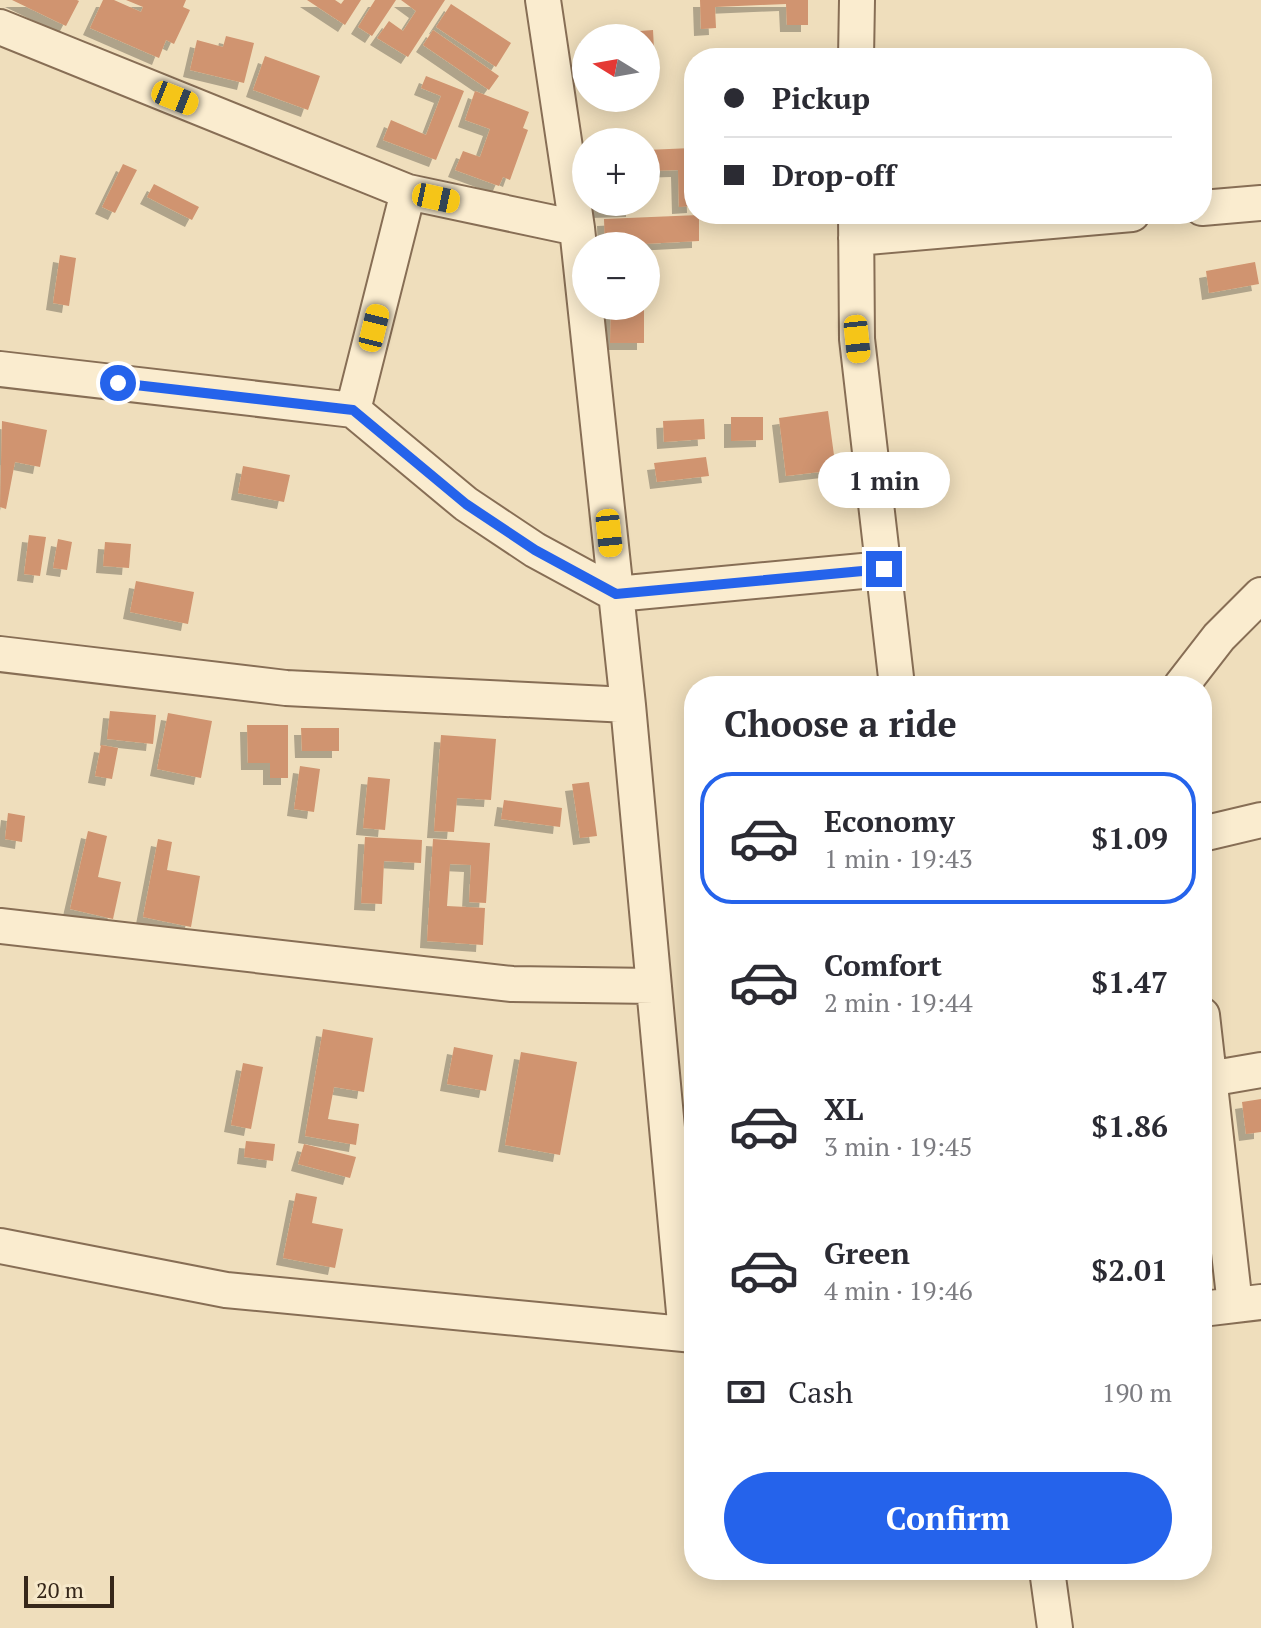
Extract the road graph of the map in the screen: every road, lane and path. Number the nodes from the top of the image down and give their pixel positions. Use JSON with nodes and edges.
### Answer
{"nodes":[{"id":1,"x":543,"y":0,"type":"edge"},
{"id":2,"x":857,"y":0,"type":"edge"},
{"id":3,"x":0,"y":27,"type":"edge"},
{"id":4,"x":856,"y":48,"type":"edge"},
{"id":5,"x":408,"y":192,"type":"junction"},
{"id":6,"x":1261,"y":203,"type":"edge"},
{"id":7,"x":1212,"y":207,"type":"edge"},
{"id":8,"x":902,"y":224,"type":"edge"},
{"id":9,"x":856,"y":226,"type":"edge"},
{"id":10,"x":577,"y":228,"type":"junction"},
{"id":11,"x":0,"y":369,"type":"edge"},
{"id":12,"x":353,"y":410,"type":"junction"},
{"id":13,"x":884,"y":569,"type":"junction"},
{"id":14,"x":616,"y":594,"type":"junction"},
{"id":15,"x":1261,"y":595,"type":"edge"},
{"id":16,"x":0,"y":654,"type":"edge"},
{"id":17,"x":896,"y":676,"type":"edge"},
{"id":18,"x":1189,"y":676,"type":"edge"},
{"id":19,"x":628,"y":705,"type":"junction"},
{"id":20,"x":1261,"y":820,"type":"edge"},
{"id":21,"x":1212,"y":832,"type":"edge"},
{"id":22,"x":0,"y":926,"type":"edge"},
{"id":23,"x":654,"y":986,"type":"junction"},
{"id":24,"x":1261,"y":1070,"type":"edge"},
{"id":25,"x":1212,"y":1078,"type":"edge"},
{"id":26,"x":1212,"y":1107,"type":"edge"},
{"id":27,"x":0,"y":1246,"type":"edge"},
{"id":28,"x":684,"y":1276,"type":"edge"},
{"id":29,"x":1233,"y":1305,"type":"edge"},
{"id":30,"x":684,"y":1333,"type":"edge"},
{"id":31,"x":1048,"y":1580,"type":"edge"},
{"id":32,"x":1055,"y":1628,"type":"edge"}],
"edges":[{"from":1,"to":10,"type":"street"},
{"from":2,"to":4,"type":"street"},
{"from":3,"to":5,"type":"street"},
{"from":5,"to":10,"type":"street"},
{"from":5,"to":12,"type":"street"},
{"from":6,"to":7,"type":"street"},
{"from":8,"to":9,"type":"street"},
{"from":9,"to":13,"type":"street"},
{"from":10,"to":14,"type":"street"},
{"from":11,"to":12,"type":"street"},
{"from":12,"to":14,"type":"street"},
{"from":13,"to":14,"type":"street"},
{"from":13,"to":17,"type":"street"},
{"from":14,"to":19,"type":"street"},
{"from":15,"to":18,"type":"street"},
{"from":16,"to":19,"type":"street"},
{"from":19,"to":23,"type":"street"},
{"from":20,"to":21,"type":"street"},
{"from":22,"to":23,"type":"street"},
{"from":23,"to":28,"type":"street"},
{"from":24,"to":25,"type":"street"},
{"from":26,"to":29,"type":"street"},
{"from":27,"to":30,"type":"street"},
{"from":31,"to":32,"type":"street"}]}
